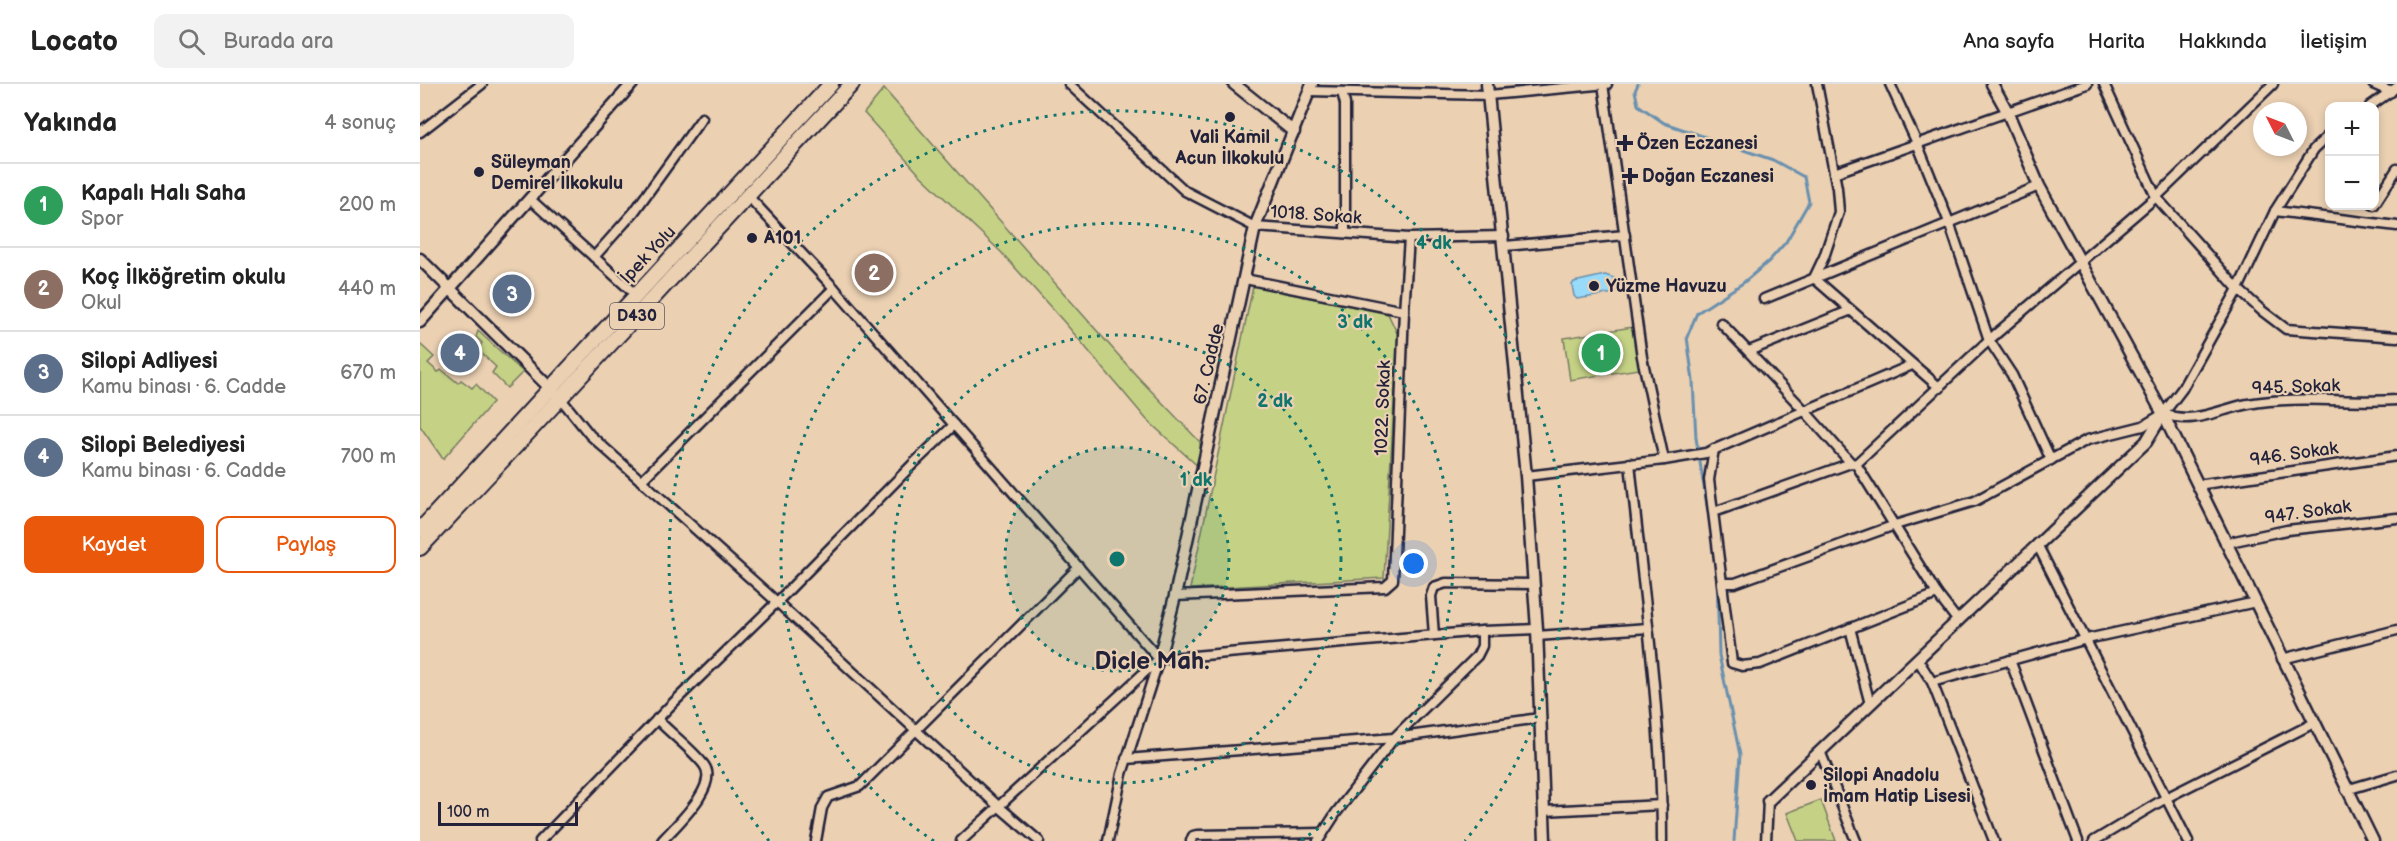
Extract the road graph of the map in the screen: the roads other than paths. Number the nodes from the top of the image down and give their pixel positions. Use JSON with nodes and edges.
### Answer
{"nodes":[{"id":1,"x":482,"y":84,"type":"edge"},
{"id":2,"x":632,"y":84,"type":"edge"},
{"id":3,"x":831,"y":84,"type":"edge"},
{"id":4,"x":852,"y":84,"type":"edge"},
{"id":5,"x":1069,"y":84,"type":"edge"},
{"id":6,"x":1234,"y":84,"type":"edge"},
{"id":7,"x":1605,"y":84,"type":"edge"},
{"id":8,"x":1816,"y":84,"type":"edge"},
{"id":9,"x":1890,"y":84,"type":"edge"},
{"id":10,"x":1992,"y":84,"type":"edge"},
{"id":11,"x":2087,"y":84,"type":"edge"},
{"id":12,"x":2104,"y":84,"type":"edge"},
{"id":13,"x":2272,"y":84,"type":"edge"},
{"id":14,"x":2373,"y":84,"type":"edge"},
{"id":15,"x":1311,"y":88,"type":"edge"},
{"id":16,"x":1488,"y":89,"type":"edge"},
{"id":17,"x":2394,"y":89,"type":"edge"},
{"id":18,"x":1342,"y":92,"type":"junction"},
{"id":19,"x":2376,"y":102,"type":"edge"},
{"id":20,"x":2007,"y":111,"type":"junction"},
{"id":21,"x":702,"y":118,"type":"dead end"},
{"id":22,"x":420,"y":132,"type":"edge"},
{"id":23,"x":1294,"y":132,"type":"junction"},
{"id":24,"x":2325,"y":139,"type":"edge"},
{"id":25,"x":1917,"y":143,"type":"junction"},
{"id":26,"x":2397,"y":169,"type":"edge"},
{"id":27,"x":1834,"y":172,"type":"junction"},
{"id":28,"x":2039,"y":186,"type":"junction"},
{"id":29,"x":747,"y":195,"type":"junction"},
{"id":30,"x":2156,"y":197,"type":"junction"},
{"id":31,"x":2379,"y":197,"type":"edge"},
{"id":32,"x":530,"y":199,"type":"junction"},
{"id":33,"x":2371,"y":210,"type":"edge"},
{"id":34,"x":2276,"y":211,"type":"junction"},
{"id":35,"x":1949,"y":222,"type":"junction"},
{"id":36,"x":2363,"y":222,"type":"junction"},
{"id":37,"x":2397,"y":226,"type":"edge"},
{"id":38,"x":1255,"y":227,"type":"junction"},
{"id":39,"x":1345,"y":234,"type":"junction"},
{"id":40,"x":1625,"y":235,"type":"junction"},
{"id":41,"x":1409,"y":238,"type":"junction"},
{"id":42,"x":1504,"y":241,"type":"junction"},
{"id":43,"x":594,"y":257,"type":"junction"},
{"id":44,"x":420,"y":259,"type":"edge"},
{"id":45,"x":2080,"y":264,"type":"junction"},
{"id":46,"x":1814,"y":278,"type":"junction"},
{"id":47,"x":1245,"y":279,"type":"junction"},
{"id":48,"x":834,"y":288,"type":"junction"},
{"id":49,"x":449,"y":289,"type":"junction"},
{"id":50,"x":2238,"y":289,"type":"junction"},
{"id":51,"x":636,"y":295,"type":"junction"},
{"id":52,"x":1764,"y":299,"type":"dead end"},
{"id":53,"x":1404,"y":311,"type":"junction"},
{"id":54,"x":1849,"y":311,"type":"junction"},
{"id":55,"x":420,"y":322,"type":"edge"},
{"id":56,"x":1720,"y":323,"type":"dead end"},
{"id":57,"x":2397,"y":337,"type":"edge"},
{"id":58,"x":1989,"y":340,"type":"junction"},
{"id":59,"x":1749,"y":351,"type":"junction"},
{"id":60,"x":1912,"y":365,"type":"junction"},
{"id":61,"x":550,"y":388,"type":"junction"},
{"id":62,"x":1940,"y":388,"type":"junction"},
{"id":63,"x":561,"y":399,"type":"junction"},
{"id":64,"x":2397,"y":400,"type":"edge"},
{"id":65,"x":1804,"y":410,"type":"junction"},
{"id":66,"x":2163,"y":414,"type":"junction"},
{"id":67,"x":954,"y":425,"type":"junction"},
{"id":68,"x":1710,"y":451,"type":"junction"},
{"id":69,"x":2397,"y":456,"type":"edge"},
{"id":70,"x":1664,"y":460,"type":"junction"},
{"id":71,"x":2051,"y":460,"type":"junction"},
{"id":72,"x":1630,"y":463,"type":"junction"},
{"id":73,"x":1853,"y":464,"type":"junction"},
{"id":74,"x":1526,"y":476,"type":"junction"},
{"id":75,"x":641,"y":481,"type":"junction"},
{"id":76,"x":2197,"y":485,"type":"junction"},
{"id":77,"x":1714,"y":512,"type":"junction"},
{"id":78,"x":2397,"y":518,"type":"edge"},
{"id":79,"x":1895,"y":525,"type":"junction"},
{"id":80,"x":420,"y":530,"type":"edge"},
{"id":81,"x":2225,"y":543,"type":"junction"},
{"id":82,"x":2038,"y":546,"type":"junction"},
{"id":83,"x":420,"y":548,"type":"edge"},
{"id":84,"x":1079,"y":567,"type":"junction"},
{"id":85,"x":1723,"y":583,"type":"junction"},
{"id":86,"x":1534,"y":584,"type":"junction"},
{"id":87,"x":1937,"y":594,"type":"junction"},
{"id":88,"x":1175,"y":596,"type":"junction"},
{"id":89,"x":777,"y":602,"type":"junction"},
{"id":90,"x":2256,"y":602,"type":"junction"},
{"id":91,"x":1958,"y":621,"type":"junction"},
{"id":92,"x":1648,"y":628,"type":"junction"},
{"id":93,"x":1850,"y":628,"type":"junction"},
{"id":94,"x":2397,"y":630,"type":"edge"},
{"id":95,"x":1482,"y":631,"type":"junction"},
{"id":96,"x":1537,"y":633,"type":"junction"},
{"id":97,"x":1434,"y":635,"type":"junction"},
{"id":98,"x":2087,"y":639,"type":"junction"},
{"id":99,"x":1159,"y":659,"type":"junction"},
{"id":100,"x":2282,"y":659,"type":"junction"},
{"id":101,"x":1918,"y":660,"type":"junction"},
{"id":102,"x":2010,"y":660,"type":"junction"},
{"id":103,"x":1932,"y":682,"type":"junction"},
{"id":104,"x":1870,"y":704,"type":"junction"},
{"id":105,"x":1540,"y":718,"type":"junction"},
{"id":106,"x":657,"y":719,"type":"junction"},
{"id":107,"x":2314,"y":723,"type":"junction"},
{"id":108,"x":916,"y":731,"type":"junction"},
{"id":109,"x":1394,"y":738,"type":"junction"},
{"id":110,"x":1820,"y":751,"type":"junction"},
{"id":111,"x":1126,"y":759,"type":"junction"},
{"id":112,"x":2397,"y":775,"type":"edge"},
{"id":113,"x":2346,"y":790,"type":"junction"},
{"id":114,"x":2166,"y":798,"type":"junction"},
{"id":115,"x":1768,"y":801,"type":"joint"},
{"id":116,"x":997,"y":805,"type":"junction"},
{"id":117,"x":1662,"y":805,"type":"junction"},
{"id":118,"x":1544,"y":811,"type":"junction"},
{"id":119,"x":1320,"y":837,"type":"edge"},
{"id":120,"x":540,"y":841,"type":"edge"},
{"id":121,"x":662,"y":841,"type":"edge"},
{"id":122,"x":816,"y":841,"type":"edge"},
{"id":123,"x":961,"y":841,"type":"edge"},
{"id":124,"x":1040,"y":841,"type":"edge"},
{"id":125,"x":1108,"y":841,"type":"edge"},
{"id":126,"x":1191,"y":841,"type":"edge"},
{"id":127,"x":1545,"y":841,"type":"edge"},
{"id":128,"x":1662,"y":841,"type":"edge"},
{"id":129,"x":1766,"y":841,"type":"edge"},
{"id":130,"x":1856,"y":841,"type":"edge"},
{"id":131,"x":1994,"y":841,"type":"edge"},
{"id":132,"x":2078,"y":841,"type":"edge"},
{"id":133,"x":2094,"y":841,"type":"edge"},
{"id":134,"x":2188,"y":841,"type":"edge"},
{"id":135,"x":2373,"y":841,"type":"edge"}],
"edges":[{"from":1,"to":22,"type":"street"},
{"from":2,"to":32,"type":"street"},
{"from":3,"to":51,"type":"highway","name":"İpek Yolu","number":"D430"},
{"from":4,"to":29,"type":"highway","number":"D430"},
{"from":5,"to":38,"type":"street","name":"1018. Sokak"},
{"from":6,"to":23,"type":"street"},
{"from":7,"to":16,"type":"street"},
{"from":7,"to":40,"type":"street"},
{"from":8,"to":27,"type":"street"},
{"from":9,"to":25,"type":"street"},
{"from":10,"to":20,"type":"street"},
{"from":11,"to":20,"type":"street"},
{"from":12,"to":30,"type":"street"},
{"from":13,"to":30,"type":"street"},
{"from":14,"to":17,"type":"street"},
{"from":15,"to":18,"type":"street"},
{"from":15,"to":23,"type":"street","name":"67. Cadde"},
{"from":16,"to":18,"type":"street"},
{"from":16,"to":42,"type":"street"},
{"from":17,"to":19,"type":"street"},
{"from":18,"to":39,"type":"street"},
{"from":20,"to":25,"type":"street"},
{"from":20,"to":28,"type":"street"},
{"from":21,"to":43,"type":"street"},
{"from":23,"to":38,"type":"street","name":"67. Cadde"},
{"from":24,"to":34,"type":"street"},
{"from":25,"to":27,"type":"street"},
{"from":25,"to":35,"type":"street"},
{"from":26,"to":31,"type":"street"},
{"from":27,"to":46,"type":"street"},
{"from":28,"to":35,"type":"street"},
{"from":28,"to":45,"type":"street"},
{"from":29,"to":48,"type":"street"},
{"from":29,"to":63,"type":"highway","number":"D430"},
{"from":30,"to":45,"type":"street"},
{"from":30,"to":50,"type":"street"},
{"from":32,"to":43,"type":"street"},
{"from":32,"to":49,"type":"street"},
{"from":33,"to":36,"type":"street"},
{"from":34,"to":36,"type":"street"},
{"from":34,"to":50,"type":"street"},
{"from":35,"to":46,"type":"street"},
{"from":35,"to":58,"type":"street"},
{"from":36,"to":37,"type":"street"},
{"from":38,"to":39,"type":"street","name":"1018. Sokak"},
{"from":38,"to":47,"type":"street","name":"67. Cadde"},
{"from":39,"to":41,"type":"street","name":"1018. Sokak"},
{"from":40,"to":42,"type":"street","name":"1018. Sokak"},
{"from":40,"to":70,"type":"street"},
{"from":41,"to":42,"type":"street","name":"1018. Sokak"},
{"from":41,"to":53,"type":"street","name":"1022. Sokak"},
{"from":42,"to":74,"type":"street"},
{"from":43,"to":51,"type":"street"},
{"from":44,"to":49,"type":"street"},
{"from":45,"to":58,"type":"street"},
{"from":45,"to":66,"type":"street"},
{"from":46,"to":52,"type":"street"},
{"from":46,"to":54,"type":"street"},
{"from":47,"to":53,"type":"street"},
{"from":47,"to":88,"type":"street","name":"67. Cadde"},
{"from":48,"to":67,"type":"street"},
{"from":48,"to":75,"type":"street"},
{"from":49,"to":55,"type":"street"},
{"from":49,"to":61,"type":"street"},
{"from":50,"to":57,"type":"street"},
{"from":50,"to":66,"type":"street"},
{"from":51,"to":61,"type":"highway","name":"İpek Yolu","number":"D430"},
{"from":53,"to":88,"type":"street","name":"1022. Sokak"},
{"from":54,"to":59,"type":"street"},
{"from":54,"to":60,"type":"street"},
{"from":56,"to":59,"type":"street"},
{"from":58,"to":62,"type":"street"},
{"from":58,"to":71,"type":"street"},
{"from":59,"to":65,"type":"street"},
{"from":60,"to":62,"type":"street"},
{"from":60,"to":65,"type":"street"},
{"from":61,"to":63,"type":"street"},
{"from":61,"to":80,"type":"highway","name":"İpek Yolu","number":"D430"},
{"from":62,"to":73,"type":"street"},
{"from":63,"to":75,"type":"street"},
{"from":63,"to":83,"type":"highway","number":"D430"},
{"from":64,"to":66,"type":"street","name":"945. Sokak"},
{"from":65,"to":68,"type":"street"},
{"from":65,"to":73,"type":"street"},
{"from":66,"to":71,"type":"street"},
{"from":66,"to":76,"type":"street"},
{"from":66,"to":82,"type":"street"},
{"from":67,"to":84,"type":"street"},
{"from":67,"to":89,"type":"street"},
{"from":68,"to":70,"type":"street"},
{"from":68,"to":77,"type":"street"},
{"from":69,"to":76,"type":"street","name":"946. Sokak"},
{"from":70,"to":72,"type":"street"},
{"from":71,"to":79,"type":"street"},
{"from":72,"to":74,"type":"street"},
{"from":72,"to":92,"type":"street"},
{"from":73,"to":77,"type":"street"},
{"from":73,"to":79,"type":"street"},
{"from":74,"to":86,"type":"street"},
{"from":75,"to":89,"type":"street"},
{"from":76,"to":81,"type":"street"},
{"from":77,"to":85,"type":"street"},
{"from":78,"to":81,"type":"street","name":"947. Sokak"},
{"from":79,"to":85,"type":"street"},
{"from":79,"to":87,"type":"street"},
{"from":81,"to":90,"type":"street"},
{"from":82,"to":91,"type":"street"},
{"from":82,"to":98,"type":"street"},
{"from":84,"to":99,"type":"street"},
{"from":84,"to":108,"type":"street"},
{"from":85,"to":93,"type":"street"},
{"from":86,"to":96,"type":"street"},
{"from":86,"to":97,"type":"street"},
{"from":87,"to":91,"type":"street"},
{"from":87,"to":93,"type":"street"},
{"from":88,"to":99,"type":"street","name":"67. Cadde"},
{"from":89,"to":106,"type":"street"},
{"from":89,"to":108,"type":"street"},
{"from":90,"to":98,"type":"street"},
{"from":90,"to":100,"type":"street"},
{"from":91,"to":101,"type":"street"},
{"from":92,"to":96,"type":"street"},
{"from":92,"to":117,"type":"street"},
{"from":93,"to":104,"type":"street"},
{"from":94,"to":100,"type":"street"},
{"from":95,"to":96,"type":"street"},
{"from":95,"to":97,"type":"street"},
{"from":95,"to":109,"type":"street"},
{"from":96,"to":105,"type":"street"},
{"from":97,"to":99,"type":"street"},
{"from":98,"to":102,"type":"street"},
{"from":98,"to":114,"type":"street"},
{"from":99,"to":111,"type":"street"},
{"from":99,"to":116,"type":"street"},
{"from":100,"to":107,"type":"street"},
{"from":101,"to":103,"type":"street"},
{"from":101,"to":104,"type":"street"},
{"from":102,"to":103,"type":"street"},
{"from":102,"to":132,"type":"street"},
{"from":103,"to":131,"type":"street"},
{"from":104,"to":110,"type":"street"},
{"from":105,"to":109,"type":"street"},
{"from":105,"to":118,"type":"street"},
{"from":106,"to":120,"type":"street"},
{"from":106,"to":121,"type":"street"},
{"from":107,"to":113,"type":"street"},
{"from":107,"to":114,"type":"street"},
{"from":108,"to":116,"type":"street"},
{"from":108,"to":122,"type":"street"},
{"from":109,"to":111,"type":"street"},
{"from":109,"to":119,"type":"street"},
{"from":110,"to":115,"type":"street"},
{"from":110,"to":130,"type":"street"},
{"from":111,"to":125,"type":"street"},
{"from":112,"to":113,"type":"street"},
{"from":113,"to":135,"type":"street"},
{"from":114,"to":133,"type":"street"},
{"from":114,"to":134,"type":"street"},
{"from":115,"to":129,"type":"street"},
{"from":116,"to":123,"type":"street"},
{"from":116,"to":124,"type":"street"},
{"from":117,"to":118,"type":"street"},
{"from":117,"to":128,"type":"street"},
{"from":118,"to":127,"type":"street"},
{"from":119,"to":126,"type":"street"}]}
